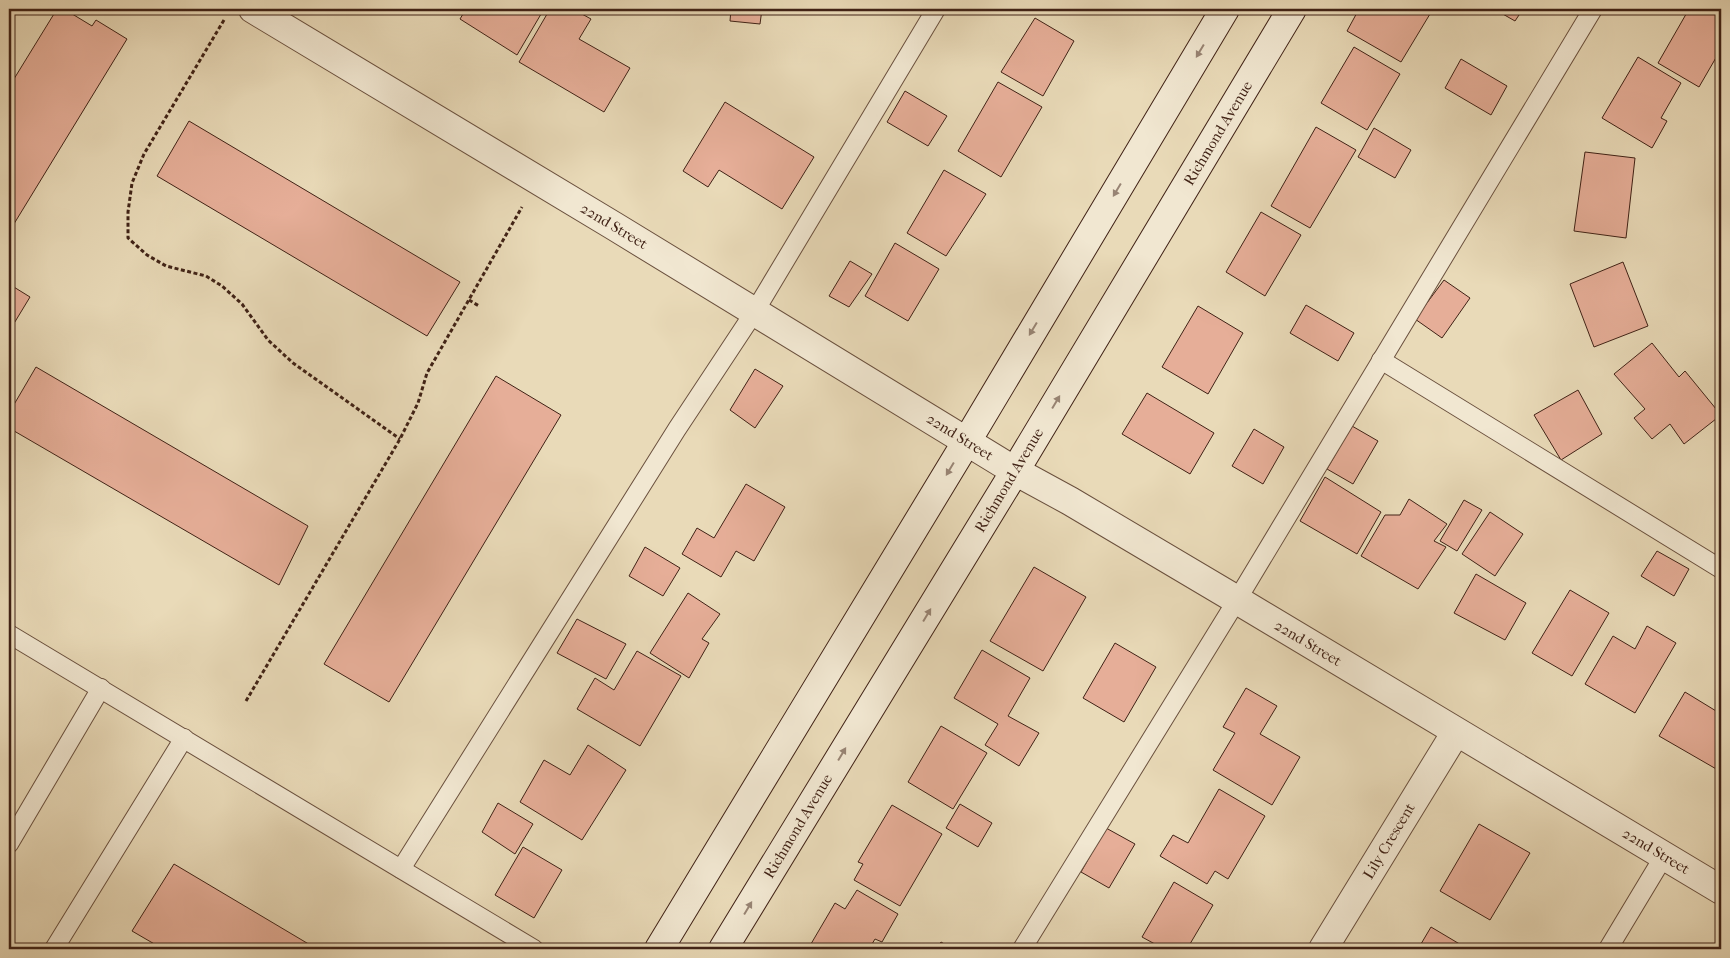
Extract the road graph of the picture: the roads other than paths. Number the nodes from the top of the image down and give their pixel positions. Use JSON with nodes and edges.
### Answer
{"nodes":[{"id":1,"x":252,"y":9,"type":"edge"},
{"id":2,"x":936,"y":9,"type":"edge"},
{"id":3,"x":1225,"y":9,"type":"edge"},
{"id":4,"x":1292,"y":9,"type":"edge"},
{"id":5,"x":1592,"y":9,"type":"edge"},
{"id":6,"x":755,"y":311,"type":"junction"},
{"id":7,"x":1381,"y":360,"type":"junction"},
{"id":8,"x":967,"y":441,"type":"junction"},
{"id":9,"x":1015,"y":471,"type":"junction"},
{"id":10,"x":1721,"y":569,"type":"edge"},
{"id":11,"x":1236,"y":600,"type":"junction"},
{"id":12,"x":9,"y":634,"type":"edge"},
{"id":13,"x":101,"y":688,"type":"junction"},
{"id":14,"x":1456,"y":732,"type":"junction"},
{"id":15,"x":184,"y":738,"type":"junction"},
{"id":16,"x":9,"y":844,"type":"edge"},
{"id":17,"x":1664,"y":856,"type":"junction"},
{"id":18,"x":401,"y":869,"type":"junction"},
{"id":19,"x":1721,"y":890,"type":"edge"},
{"id":20,"x":54,"y":949,"type":"edge"},
{"id":21,"x":534,"y":949,"type":"edge"},
{"id":22,"x":659,"y":949,"type":"edge"},
{"id":23,"x":723,"y":949,"type":"edge"},
{"id":24,"x":1022,"y":949,"type":"edge"},
{"id":25,"x":1323,"y":949,"type":"edge"},
{"id":26,"x":1608,"y":949,"type":"edge"}],
"edges":[{"from":1,"to":6,"type":"main road","name":"22nd Street"},
{"from":2,"to":6,"type":"lane"},
{"from":3,"to":8,"type":"main road","one_way":true},
{"from":9,"to":4,"type":"main road","name":"Richmond Avenue","one_way":true},
{"from":5,"to":7,"type":"lane"},
{"from":6,"to":8,"type":"main road","name":"22nd Street"},
{"from":6,"to":18,"type":"lane"},
{"from":7,"to":10,"type":"lane"},
{"from":7,"to":11,"type":"lane"},
{"from":8,"to":9,"type":"main road","name":"22nd Street"},
{"from":8,"to":22,"type":"main road","one_way":true},
{"from":9,"to":11,"type":"main road","name":"22nd Street"},
{"from":23,"to":9,"type":"main road","name":"Richmond Avenue","one_way":true},
{"from":11,"to":14,"type":"main road","name":"22nd Street"},
{"from":11,"to":24,"type":"lane"},
{"from":12,"to":13,"type":"lane"},
{"from":13,"to":15,"type":"lane"},
{"from":13,"to":16,"type":"lane"},
{"from":14,"to":17,"type":"main road","name":"22nd Street"},
{"from":14,"to":25,"type":"main road","name":"Lily Crescent"},
{"from":15,"to":18,"type":"lane"},
{"from":15,"to":20,"type":"lane"},
{"from":17,"to":19,"type":"main road","name":"22nd Street"},
{"from":17,"to":26,"type":"lane"},
{"from":18,"to":21,"type":"lane"}]}
